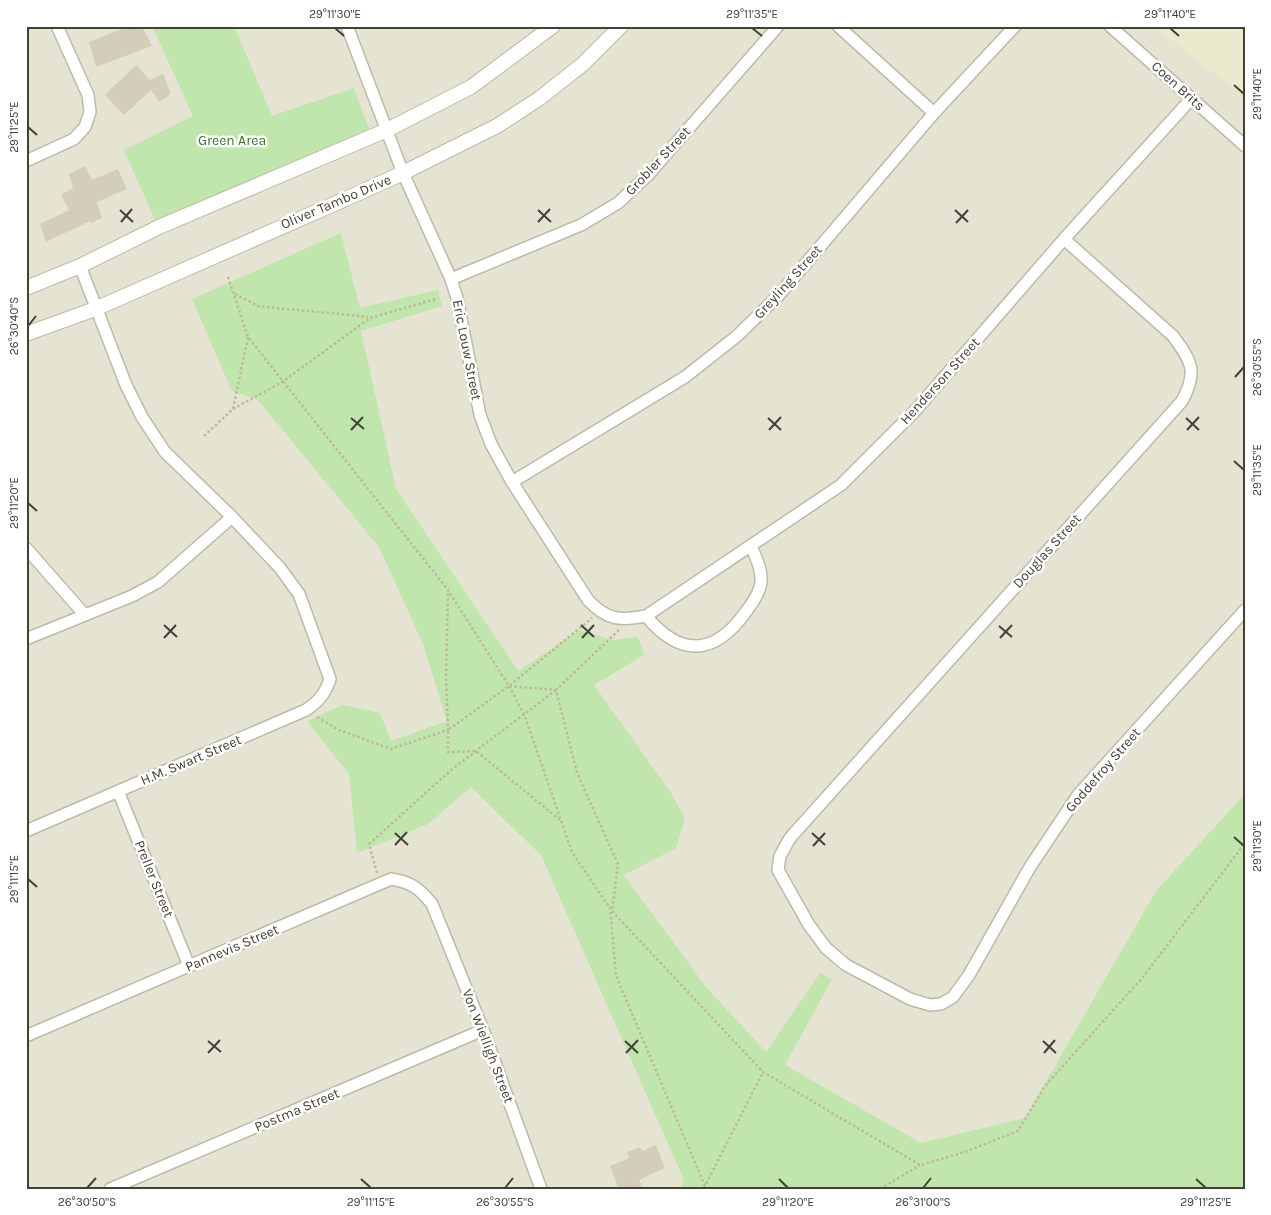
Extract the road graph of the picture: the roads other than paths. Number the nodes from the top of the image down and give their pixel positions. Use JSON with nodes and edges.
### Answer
{"nodes":[{"id":1,"x":57,"y":26,"type":"edge"},
{"id":2,"x":347,"y":26,"type":"edge"},
{"id":3,"x":553,"y":26,"type":"edge"},
{"id":4,"x":621,"y":26,"type":"edge"},
{"id":5,"x":778,"y":26,"type":"edge"},
{"id":6,"x":838,"y":26,"type":"edge"},
{"id":7,"x":1015,"y":26,"type":"edge"},
{"id":8,"x":1110,"y":26,"type":"edge"},
{"id":9,"x":1192,"y":98,"type":"junction"},
{"id":10,"x":934,"y":113,"type":"junction"},
{"id":11,"x":387,"y":130,"type":"junction"},
{"id":12,"x":1245,"y":146,"type":"edge"},
{"id":13,"x":26,"y":161,"type":"edge"},
{"id":14,"x":403,"y":173,"type":"junction"},
{"id":15,"x":1064,"y":239,"type":"junction"},
{"id":16,"x":80,"y":266,"type":"junction"},
{"id":17,"x":451,"y":279,"type":"junction"},
{"id":18,"x":26,"y":288,"type":"edge"},
{"id":19,"x":95,"y":309,"type":"junction"},
{"id":20,"x":26,"y":334,"type":"edge"},
{"id":21,"x":512,"y":482,"type":"junction"},
{"id":22,"x":232,"y":517,"type":"junction"},
{"id":23,"x":751,"y":546,"type":"junction"},
{"id":24,"x":26,"y":548,"type":"edge"},
{"id":25,"x":1245,"y":610,"type":"edge"},
{"id":26,"x":84,"y":614,"type":"junction"},
{"id":27,"x":646,"y":616,"type":"junction"},
{"id":28,"x":26,"y":639,"type":"edge"},
{"id":29,"x":118,"y":791,"type":"junction"},
{"id":30,"x":26,"y":831,"type":"edge"},
{"id":31,"x":432,"y":904,"type":"joint"},
{"id":32,"x":189,"y":966,"type":"junction"},
{"id":33,"x":953,"y":997,"type":"joint"},
{"id":34,"x":483,"y":1030,"type":"junction"},
{"id":35,"x":26,"y":1036,"type":"edge"},
{"id":36,"x":110,"y":1189,"type":"edge"},
{"id":37,"x":541,"y":1189,"type":"edge"}],
"edges":[{"from":1,"to":13,"type":"street"},
{"from":2,"to":11,"type":"street","name":"Eric Louw Street"},
{"from":3,"to":11,"type":"street"},
{"from":4,"to":14,"type":"street","name":"Oliver Tambo Drive"},
{"from":5,"to":17,"type":"street","name":"Grobler Street"},
{"from":6,"to":10,"type":"street"},
{"from":7,"to":10,"type":"street","name":"Greyling Street"},
{"from":8,"to":9,"type":"street","name":"Coen Brits"},
{"from":9,"to":12,"type":"street","name":"Coen Brits"},
{"from":9,"to":15,"type":"street","name":"Henderson Street"},
{"from":10,"to":21,"type":"street","name":"Greyling Street"},
{"from":11,"to":14,"type":"street","name":"Eric Louw Street"},
{"from":11,"to":16,"type":"street"},
{"from":14,"to":17,"type":"street","name":"Eric Louw Street"},
{"from":14,"to":19,"type":"street","name":"Oliver Tambo Drive"},
{"from":15,"to":23,"type":"street","name":"Henderson Street"},
{"from":15,"to":33,"type":"street","name":"Douglas Street"},
{"from":16,"to":18,"type":"street"},
{"from":16,"to":19,"type":"street","name":"H.M. Swart Street"},
{"from":17,"to":21,"type":"street","name":"Eric Louw Street"},
{"from":19,"to":20,"type":"street","name":"Oliver Tambo Drive"},
{"from":19,"to":22,"type":"street","name":"H.M. Swart Street"},
{"from":21,"to":27,"type":"street","name":"Eric Louw Street"},
{"from":22,"to":26,"type":"street"},
{"from":22,"to":29,"type":"street","name":"H.M. Swart Street"},
{"from":23,"to":27,"type":"street","name":"Henderson Street"},
{"from":23,"to":27,"type":"street"},
{"from":24,"to":26,"type":"street"},
{"from":25,"to":33,"type":"street","name":"Goddefroy Street"},
{"from":26,"to":28,"type":"street"},
{"from":29,"to":30,"type":"street","name":"H.M. Swart Street"},
{"from":29,"to":32,"type":"street","name":"Preller Street"},
{"from":31,"to":32,"type":"street","name":"Pannevis Street"},
{"from":31,"to":34,"type":"street","name":"Von Wielligh Street"},
{"from":32,"to":35,"type":"street","name":"Pannevis Street"},
{"from":34,"to":36,"type":"street","name":"Postma Street"},
{"from":34,"to":37,"type":"street","name":"Von Wielligh Street"}]}
